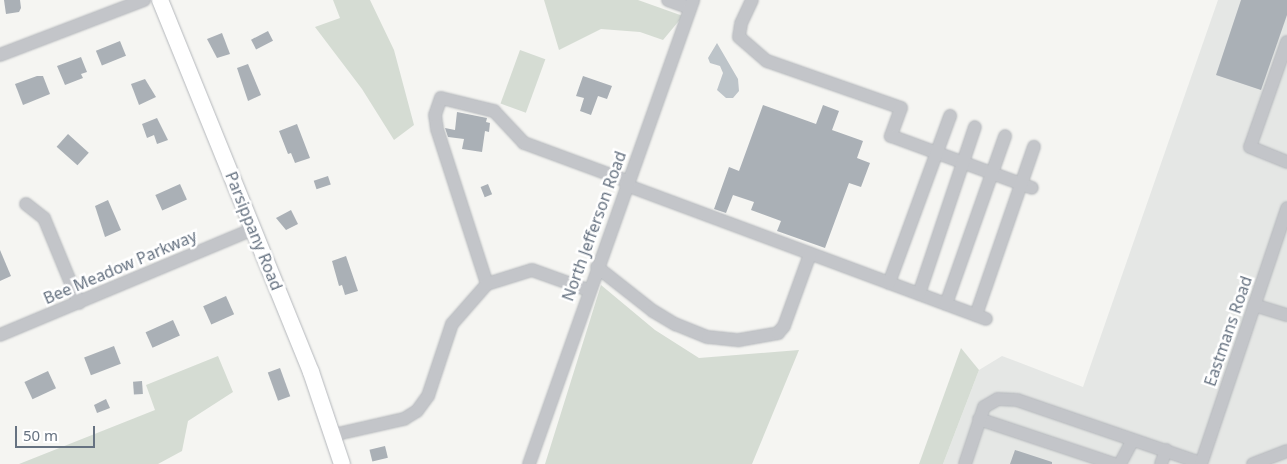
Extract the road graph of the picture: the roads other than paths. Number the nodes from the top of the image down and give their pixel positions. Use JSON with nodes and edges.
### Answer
{"nodes":[{"id":1,"x":144,"y":0,"type":"edge"},
{"id":2,"x":160,"y":0,"type":"edge"},
{"id":3,"x":668,"y":0,"type":"edge"},
{"id":4,"x":752,"y":0,"type":"edge"},
{"id":5,"x":691,"y":4,"type":"edge"},
{"id":6,"x":1287,"y":42,"type":"edge"},
{"id":7,"x":0,"y":55,"type":"edge"},
{"id":8,"x":950,"y":116,"type":"dead end"},
{"id":9,"x":975,"y":126,"type":"dead end"},
{"id":10,"x":1006,"y":136,"type":"dead end"},
{"id":11,"x":1034,"y":147,"type":"dead end"},
{"id":12,"x":936,"y":152,"type":"junction"},
{"id":13,"x":1287,"y":162,"type":"edge"},
{"id":14,"x":963,"y":163,"type":"junction"},
{"id":15,"x":992,"y":174,"type":"junction"},
{"id":16,"x":626,"y":183,"type":"junction"},
{"id":17,"x":1027,"y":186,"type":"junction"},
{"id":18,"x":26,"y":204,"type":"dead end"},
{"id":19,"x":1287,"y":208,"type":"edge"},
{"id":20,"x":253,"y":229,"type":"junction"},
{"id":21,"x":810,"y":254,"type":"junction"},
{"id":22,"x":597,"y":267,"type":"junction"},
{"id":23,"x":889,"y":283,"type":"junction"},
{"id":24,"x":487,"y":284,"type":"junction"},
{"id":25,"x":588,"y":290,"type":"junction"},
{"id":26,"x":919,"y":294,"type":"junction"},
{"id":27,"x":79,"y":303,"type":"junction"},
{"id":28,"x":946,"y":304,"type":"junction"},
{"id":29,"x":1254,"y":305,"type":"junction"},
{"id":30,"x":1287,"y":315,"type":"edge"},
{"id":31,"x":0,"y":336,"type":"edge"},
{"id":32,"x":979,"y":419,"type":"junction"},
{"id":33,"x":333,"y":435,"type":"junction"},
{"id":34,"x":1133,"y":440,"type":"junction"},
{"id":35,"x":1166,"y":450,"type":"junction"},
{"id":36,"x":1287,"y":451,"type":"edge"},
{"id":37,"x":1201,"y":463,"type":"edge"},
{"id":38,"x":342,"y":464,"type":"edge"},
{"id":39,"x":528,"y":464,"type":"edge"},
{"id":40,"x":965,"y":464,"type":"edge"},
{"id":41,"x":1114,"y":464,"type":"edge"},
{"id":42,"x":1120,"y":464,"type":"edge"},
{"id":43,"x":1161,"y":464,"type":"edge"},
{"id":44,"x":1253,"y":464,"type":"edge"}],
"edges":[{"from":1,"to":7,"type":"street"},
{"from":2,"to":20,"type":"main road","name":"Parsippany Road"},
{"from":3,"to":5,"type":"street"},
{"from":4,"to":12,"type":"street"},
{"from":5,"to":16,"type":"street","name":"North Jefferson Road"},
{"from":6,"to":13,"type":"street"},
{"from":8,"to":12,"type":"street"},
{"from":9,"to":14,"type":"street"},
{"from":10,"to":15,"type":"street"},
{"from":11,"to":17,"type":"street"},
{"from":12,"to":14,"type":"street"},
{"from":12,"to":23,"type":"street"},
{"from":14,"to":15,"type":"street"},
{"from":14,"to":26,"type":"street"},
{"from":15,"to":17,"type":"street"},
{"from":15,"to":28,"type":"street"},
{"from":16,"to":21,"type":"street"},
{"from":16,"to":22,"type":"street","name":"North Jefferson Road"},
{"from":16,"to":24,"type":"street"},
{"from":17,"to":28,"type":"street"},
{"from":18,"to":27,"type":"street"},
{"from":19,"to":29,"type":"street","name":"Eastmans Road"},
{"from":20,"to":27,"type":"street","name":"Bee Meadow Parkway"},
{"from":20,"to":33,"type":"main road","name":"Parsippany Road"},
{"from":21,"to":22,"type":"street"},
{"from":21,"to":23,"type":"street"},
{"from":22,"to":25,"type":"street","name":"North Jefferson Road"},
{"from":23,"to":26,"type":"street"},
{"from":24,"to":25,"type":"street"},
{"from":24,"to":33,"type":"street"},
{"from":25,"to":39,"type":"street","name":"North Jefferson Road"},
{"from":26,"to":28,"type":"street"},
{"from":27,"to":31,"type":"street","name":"Bee Meadow Parkway"},
{"from":29,"to":30,"type":"street"},
{"from":29,"to":37,"type":"street","name":"Eastmans Road"},
{"from":32,"to":34,"type":"street"},
{"from":32,"to":40,"type":"street"},
{"from":32,"to":41,"type":"street"},
{"from":33,"to":38,"type":"main road","name":"Parsippany Road"},
{"from":34,"to":35,"type":"street"},
{"from":34,"to":42,"type":"street"},
{"from":35,"to":37,"type":"street"},
{"from":35,"to":43,"type":"street"},
{"from":36,"to":44,"type":"street"}]}
